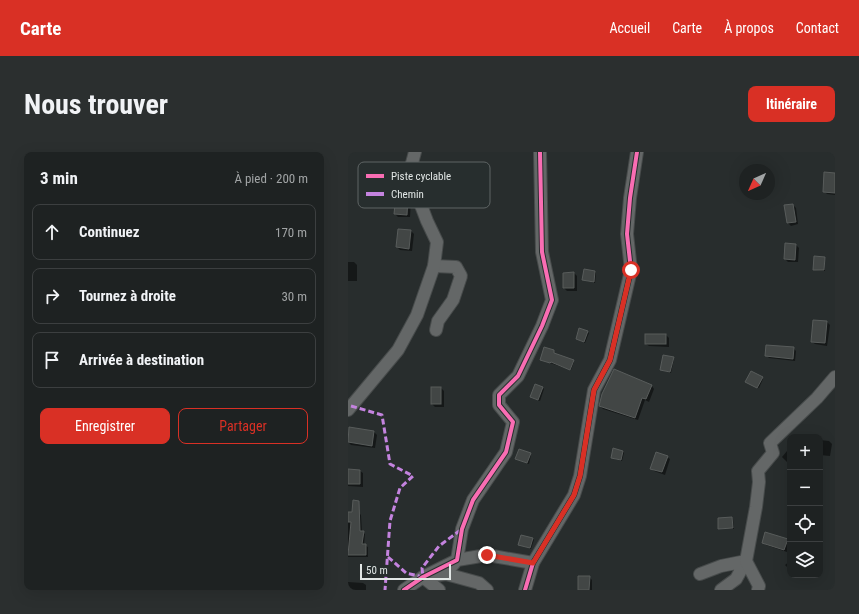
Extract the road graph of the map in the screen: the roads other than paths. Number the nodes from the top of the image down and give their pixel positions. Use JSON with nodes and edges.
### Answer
{"nodes":[{"id":1,"x":415,"y":152,"type":"edge"},
{"id":2,"x":540,"y":152,"type":"edge"},
{"id":3,"x":637,"y":152,"type":"edge"},
{"id":4,"x":413,"y":162,"type":"edge"},
{"id":5,"x":422,"y":208,"type":"edge"},
{"id":6,"x":434,"y":266,"type":"junction"},
{"id":7,"x":436,"y":330,"type":"dead end"},
{"id":8,"x":835,"y":377,"type":"edge"},
{"id":9,"x":348,"y":410,"type":"edge"},
{"id":10,"x":456,"y":560,"type":"junction"},
{"id":11,"x":746,"y":561,"type":"junction"},
{"id":12,"x":533,"y":563,"type":"junction"},
{"id":13,"x":446,"y":574,"type":"junction"},
{"id":14,"x":700,"y":574,"type":"dead end"},
{"id":15,"x":423,"y":578,"type":"junction"},
{"id":16,"x":404,"y":590,"type":"edge"},
{"id":17,"x":440,"y":590,"type":"edge"},
{"id":18,"x":487,"y":590,"type":"edge"},
{"id":19,"x":523,"y":590,"type":"edge"},
{"id":20,"x":721,"y":590,"type":"edge"},
{"id":21,"x":758,"y":590,"type":"edge"}],
"edges":[{"from":1,"to":4,"type":"street"},
{"from":2,"to":10,"type":"street"},
{"from":3,"to":12,"type":"street"},
{"from":5,"to":6,"type":"street"},
{"from":6,"to":7,"type":"street"},
{"from":6,"to":9,"type":"street"},
{"from":8,"to":11,"type":"street"},
{"from":10,"to":12,"type":"street"},
{"from":10,"to":13,"type":"street"},
{"from":10,"to":15,"type":"street"},
{"from":11,"to":14,"type":"street"},
{"from":11,"to":20,"type":"street"},
{"from":11,"to":21,"type":"street"},
{"from":12,"to":19,"type":"street"},
{"from":13,"to":15,"type":"street"},
{"from":13,"to":18,"type":"street"},
{"from":15,"to":16,"type":"street"},
{"from":15,"to":17,"type":"street"}]}
